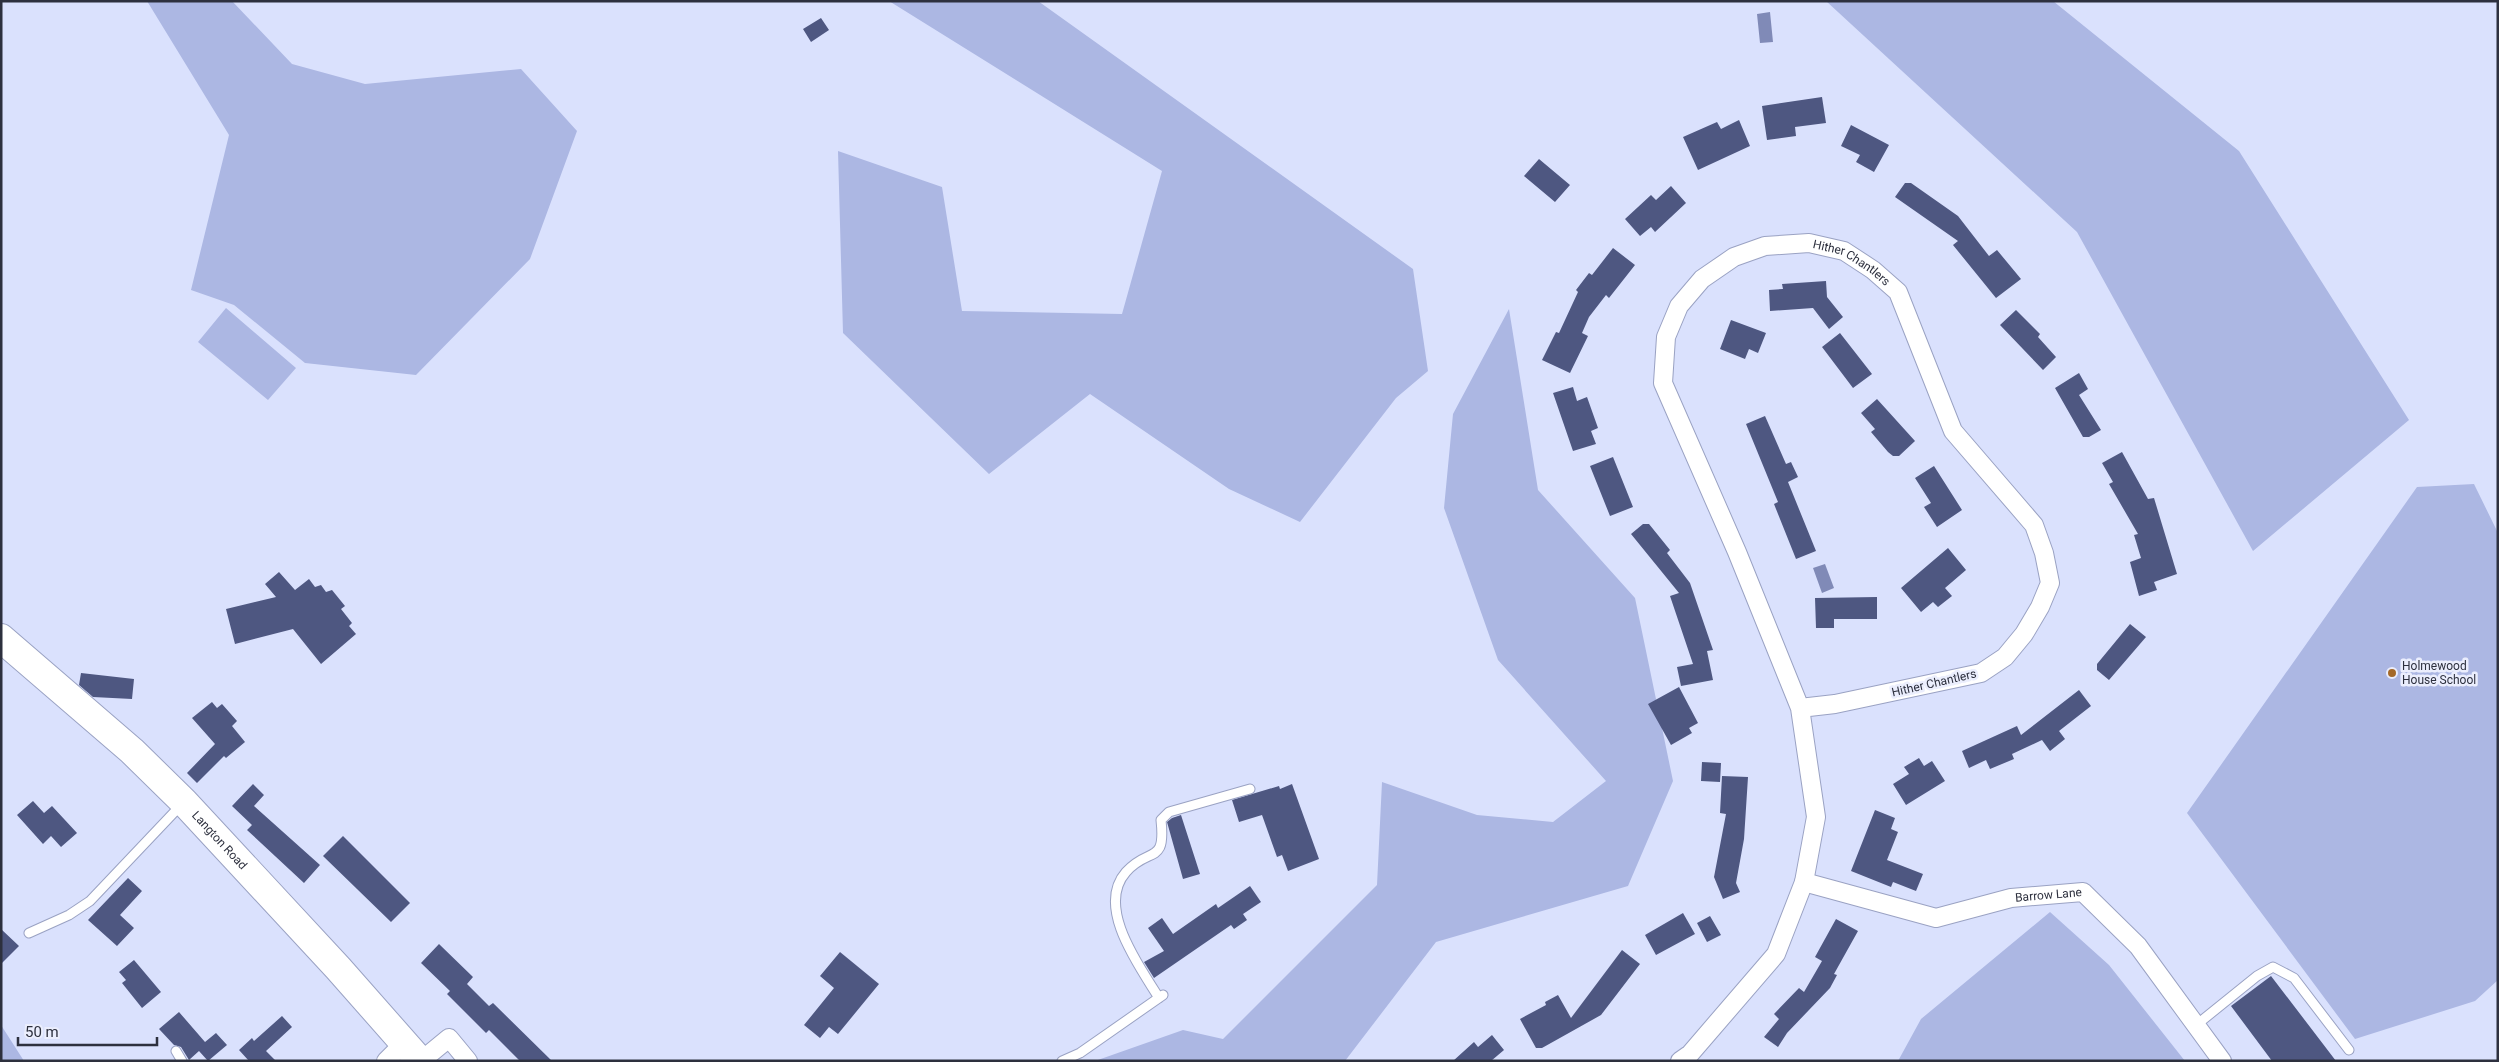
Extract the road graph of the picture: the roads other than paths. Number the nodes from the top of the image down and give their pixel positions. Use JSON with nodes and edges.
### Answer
{"nodes":[{"id":1,"x":1,"y":638,"type":"edge"},
{"id":2,"x":1800,"y":708,"type":"junction"},
{"id":3,"x":1250,"y":789,"type":"dead end"},
{"id":4,"x":184,"y":802,"type":"junction"},
{"id":5,"x":1804,"y":882,"type":"junction"},
{"id":6,"x":29,"y":933,"type":"dead end"},
{"id":7,"x":2196,"y":1026,"type":"junction"},
{"id":8,"x":176,"y":1050,"type":"dead end"},
{"id":9,"x":2349,"y":1050,"type":"dead end"},
{"id":10,"x":408,"y":1056,"type":"edge"},
{"id":11,"x":182,"y":1061,"type":"edge"},
{"id":12,"x":468,"y":1061,"type":"edge"},
{"id":13,"x":1062,"y":1061,"type":"edge"},
{"id":14,"x":1680,"y":1061,"type":"edge"},
{"id":15,"x":2222,"y":1061,"type":"edge"}],
"edges":[{"from":1,"to":4,"type":"main road","name":"Langton Road"},
{"from":2,"to":2,"type":"street","name":"Hither Chantlers"},
{"from":2,"to":5,"type":"street","name":"Hither Chantlers"},
{"from":3,"to":13,"type":"lane"},
{"from":4,"to":6,"type":"lane"},
{"from":4,"to":10,"type":"main road","name":"Langton Road"},
{"from":5,"to":7,"type":"street","name":"Barrow Lane"},
{"from":5,"to":14,"type":"street","name":"Hither Chantlers"},
{"from":7,"to":9,"type":"lane"},
{"from":7,"to":15,"type":"street","name":"Barrow Lane"},
{"from":8,"to":11,"type":"lane"},
{"from":10,"to":12,"type":"street"}]}
